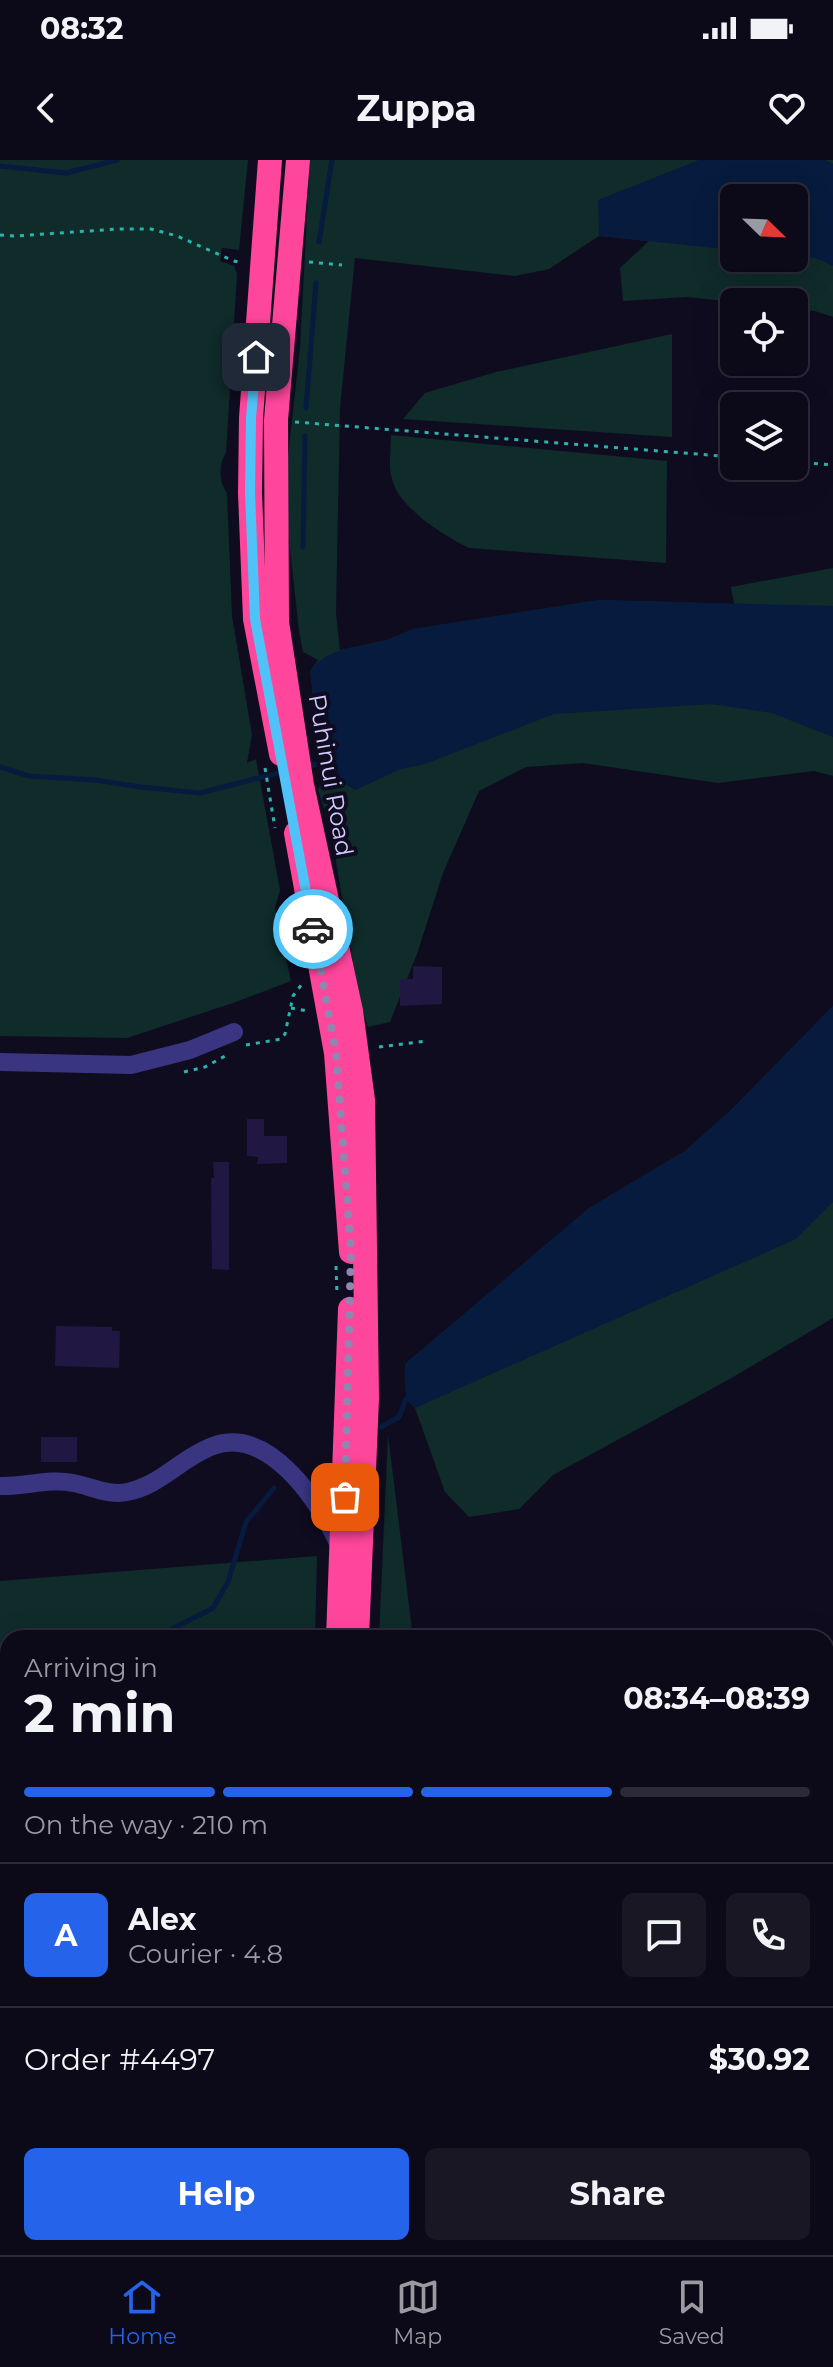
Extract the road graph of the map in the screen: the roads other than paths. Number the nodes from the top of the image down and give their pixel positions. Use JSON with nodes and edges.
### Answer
{"nodes":[{"id":1,"x":270,"y":160,"type":"edge"},
{"id":2,"x":298,"y":160,"type":"edge"},
{"id":3,"x":280,"y":755,"type":"junction"},
{"id":4,"x":295,"y":786,"type":"junction"},
{"id":5,"x":241,"y":1038,"type":"road end"},
{"id":6,"x":0,"y":1062,"type":"edge"},
{"id":7,"x":0,"y":1486,"type":"edge"},
{"id":8,"x":343,"y":1553,"type":"junction"},
{"id":9,"x":338,"y":1630,"type":"edge"},
{"id":10,"x":357,"y":1630,"type":"edge"}],
"edges":[{"from":1,"to":3,"type":"highway","name":"Puhinui Road"},
{"from":2,"to":3,"type":"highway","name":"Puhinui Road"},
{"from":3,"to":4,"type":"highway","name":"Puhinui Road"},
{"from":4,"to":8,"type":"highway","name":"Puhinui Road"},
{"from":4,"to":10,"type":"highway","name":"Puhinui Road"},
{"from":5,"to":6,"type":"street"},
{"from":7,"to":8,"type":"street"},
{"from":8,"to":9,"type":"highway","name":"Puhinui Road"}]}
